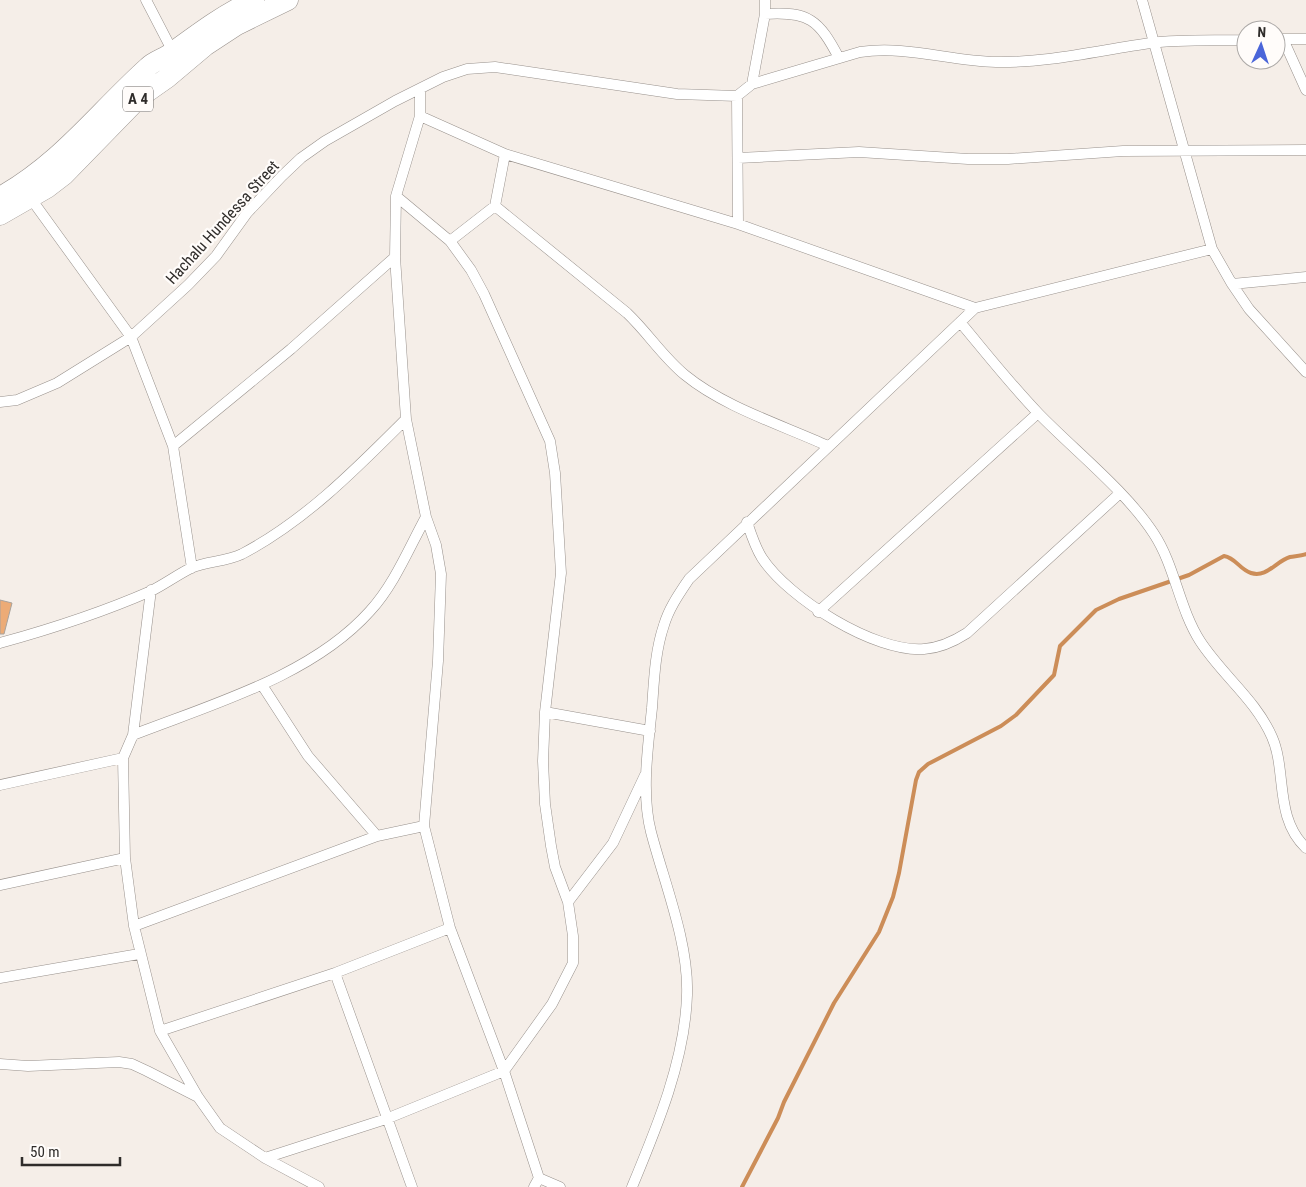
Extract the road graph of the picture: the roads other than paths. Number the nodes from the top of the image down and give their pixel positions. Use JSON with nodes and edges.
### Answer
{"nodes":[{"id":1,"x":146,"y":0,"type":"edge"},
{"id":2,"x":254,"y":0,"type":"edge"},
{"id":3,"x":288,"y":0,"type":"edge"},
{"id":4,"x":765,"y":0,"type":"edge"},
{"id":5,"x":1142,"y":0,"type":"edge"},
{"id":6,"x":766,"y":14,"type":"junction"},
{"id":7,"x":1286,"y":39,"type":"edge"},
{"id":8,"x":1306,"y":39,"type":"edge"},
{"id":9,"x":1236,"y":40,"type":"edge"},
{"id":10,"x":1153,"y":43,"type":"junction"},
{"id":11,"x":1286,"y":51,"type":"edge"},
{"id":12,"x":173,"y":52,"type":"junction"},
{"id":13,"x":839,"y":58,"type":"junction"},
{"id":14,"x":752,"y":84,"type":"junction"},
{"id":15,"x":420,"y":90,"type":"junction"},
{"id":16,"x":1306,"y":90,"type":"edge"},
{"id":17,"x":737,"y":96,"type":"junction"},
{"id":18,"x":420,"y":116,"type":"junction"},
{"id":19,"x":1306,"y":150,"type":"edge"},
{"id":20,"x":1185,"y":152,"type":"junction"},
{"id":21,"x":505,"y":154,"type":"junction"},
{"id":22,"x":738,"y":158,"type":"junction"},
{"id":23,"x":16,"y":194,"type":"edge"},
{"id":24,"x":396,"y":196,"type":"junction"},
{"id":25,"x":495,"y":206,"type":"junction"},
{"id":26,"x":0,"y":215,"type":"edge"},
{"id":27,"x":738,"y":224,"type":"junction"},
{"id":28,"x":450,"y":241,"type":"junction"},
{"id":29,"x":1212,"y":249,"type":"junction"},
{"id":30,"x":395,"y":257,"type":"junction"},
{"id":31,"x":1306,"y":277,"type":"edge"},
{"id":32,"x":1232,"y":284,"type":"junction"},
{"id":33,"x":975,"y":308,"type":"junction"},
{"id":34,"x":960,"y":322,"type":"junction"},
{"id":35,"x":130,"y":337,"type":"junction"},
{"id":36,"x":1306,"y":372,"type":"edge"},
{"id":37,"x":0,"y":402,"type":"edge"},
{"id":38,"x":1038,"y":413,"type":"junction"},
{"id":39,"x":406,"y":419,"type":"junction"},
{"id":40,"x":173,"y":446,"type":"junction"},
{"id":41,"x":828,"y":446,"type":"junction"},
{"id":42,"x":1119,"y":494,"type":"junction"},
{"id":43,"x":426,"y":517,"type":"junction"},
{"id":44,"x":747,"y":522,"type":"junction"},
{"id":45,"x":192,"y":568,"type":"junction"},
{"id":46,"x":151,"y":590,"type":"junction"},
{"id":47,"x":818,"y":612,"type":"junction"},
{"id":48,"x":0,"y":643,"type":"edge"},
{"id":49,"x":262,"y":685,"type":"junction"},
{"id":50,"x":545,"y":712,"type":"junction"},
{"id":51,"x":650,"y":731,"type":"junction"},
{"id":52,"x":133,"y":736,"type":"junction"},
{"id":53,"x":123,"y":758,"type":"junction"},
{"id":54,"x":647,"y":772,"type":"junction"},
{"id":55,"x":0,"y":785,"type":"edge"},
{"id":56,"x":424,"y":826,"type":"junction"},
{"id":57,"x":377,"y":836,"type":"junction"},
{"id":58,"x":1306,"y":848,"type":"edge"},
{"id":59,"x":125,"y":858,"type":"junction"},
{"id":60,"x":0,"y":884,"type":"edge"},
{"id":61,"x":568,"y":902,"type":"junction"},
{"id":62,"x":134,"y":926,"type":"junction"},
{"id":63,"x":450,"y":928,"type":"junction"},
{"id":64,"x":140,"y":954,"type":"junction"},
{"id":65,"x":334,"y":973,"type":"junction"},
{"id":66,"x":0,"y":978,"type":"edge"},
{"id":67,"x":160,"y":1030,"type":"junction"},
{"id":68,"x":0,"y":1064,"type":"edge"},
{"id":69,"x":504,"y":1071,"type":"junction"},
{"id":70,"x":198,"y":1097,"type":"junction"},
{"id":71,"x":386,"y":1119,"type":"junction"},
{"id":72,"x":265,"y":1158,"type":"junction"},
{"id":73,"x":537,"y":1182,"type":"edge"},
{"id":74,"x":319,"y":1187,"type":"edge"},
{"id":75,"x":412,"y":1187,"type":"edge"},
{"id":76,"x":560,"y":1187,"type":"edge"},
{"id":77,"x":632,"y":1187,"type":"edge"}],
"edges":[{"from":1,"to":12,"type":"street"},
{"from":2,"to":12,"type":"highway","number":"A 4"},
{"from":3,"to":23,"type":"highway","number":"A 4"},
{"from":4,"to":6,"type":"street"},
{"from":5,"to":10,"type":"street"},
{"from":6,"to":13,"type":"street"},
{"from":6,"to":14,"type":"street"},
{"from":7,"to":8,"type":"street"},
{"from":9,"to":10,"type":"street"},
{"from":10,"to":13,"type":"street"},
{"from":10,"to":20,"type":"street"},
{"from":11,"to":16,"type":"street"},
{"from":12,"to":23,"type":"highway","number":"A 4"},
{"from":13,"to":14,"type":"street"},
{"from":14,"to":17,"type":"street"},
{"from":15,"to":17,"type":"street","name":"Hachalu Hundessa Street"},
{"from":15,"to":18,"type":"street"},
{"from":15,"to":35,"type":"street","name":"Hachalu Hundessa Street"},
{"from":17,"to":22,"type":"street"},
{"from":18,"to":21,"type":"street"},
{"from":18,"to":24,"type":"street"},
{"from":19,"to":20,"type":"street"},
{"from":20,"to":22,"type":"street"},
{"from":20,"to":29,"type":"street"},
{"from":21,"to":25,"type":"street"},
{"from":21,"to":27,"type":"street"},
{"from":22,"to":27,"type":"street"},
{"from":23,"to":26,"type":"highway","number":"A 4"},
{"from":23,"to":35,"type":"street"},
{"from":24,"to":28,"type":"street"},
{"from":24,"to":30,"type":"street"},
{"from":25,"to":28,"type":"street"},
{"from":25,"to":41,"type":"street"},
{"from":27,"to":33,"type":"street"},
{"from":28,"to":50,"type":"street"},
{"from":29,"to":32,"type":"street"},
{"from":29,"to":33,"type":"street"},
{"from":30,"to":39,"type":"street"},
{"from":30,"to":40,"type":"street"},
{"from":31,"to":32,"type":"street"},
{"from":32,"to":36,"type":"street"},
{"from":33,"to":34,"type":"street"},
{"from":34,"to":38,"type":"street"},
{"from":34,"to":41,"type":"street"},
{"from":35,"to":37,"type":"street","name":"Hachalu Hundessa Street"},
{"from":35,"to":40,"type":"street"},
{"from":38,"to":42,"type":"street"},
{"from":38,"to":47,"type":"street"},
{"from":39,"to":43,"type":"street"},
{"from":39,"to":45,"type":"street"},
{"from":40,"to":45,"type":"street"},
{"from":41,"to":44,"type":"street"},
{"from":42,"to":47,"type":"street"},
{"from":42,"to":58,"type":"street"},
{"from":43,"to":49,"type":"street"},
{"from":43,"to":56,"type":"street"},
{"from":44,"to":47,"type":"street"},
{"from":44,"to":51,"type":"street"},
{"from":45,"to":46,"type":"street"},
{"from":46,"to":48,"type":"street"},
{"from":46,"to":52,"type":"street"},
{"from":49,"to":52,"type":"street"},
{"from":49,"to":57,"type":"street"},
{"from":50,"to":51,"type":"street"},
{"from":50,"to":61,"type":"street"},
{"from":51,"to":54,"type":"street"},
{"from":52,"to":53,"type":"street"},
{"from":53,"to":55,"type":"street"},
{"from":53,"to":59,"type":"street"},
{"from":54,"to":61,"type":"street"},
{"from":54,"to":77,"type":"street"},
{"from":56,"to":57,"type":"street"},
{"from":56,"to":63,"type":"street"},
{"from":57,"to":62,"type":"street"},
{"from":59,"to":60,"type":"street"},
{"from":59,"to":62,"type":"street"},
{"from":61,"to":69,"type":"street"},
{"from":62,"to":64,"type":"street"},
{"from":63,"to":65,"type":"street"},
{"from":63,"to":69,"type":"street"},
{"from":64,"to":66,"type":"street"},
{"from":64,"to":67,"type":"street"},
{"from":65,"to":67,"type":"street"},
{"from":65,"to":71,"type":"street"},
{"from":67,"to":70,"type":"street"},
{"from":68,"to":70,"type":"street"},
{"from":69,"to":71,"type":"street"},
{"from":69,"to":73,"type":"street"},
{"from":70,"to":72,"type":"street"},
{"from":71,"to":72,"type":"street"},
{"from":71,"to":75,"type":"street"},
{"from":72,"to":74,"type":"street"},
{"from":73,"to":76,"type":"street"}]}
